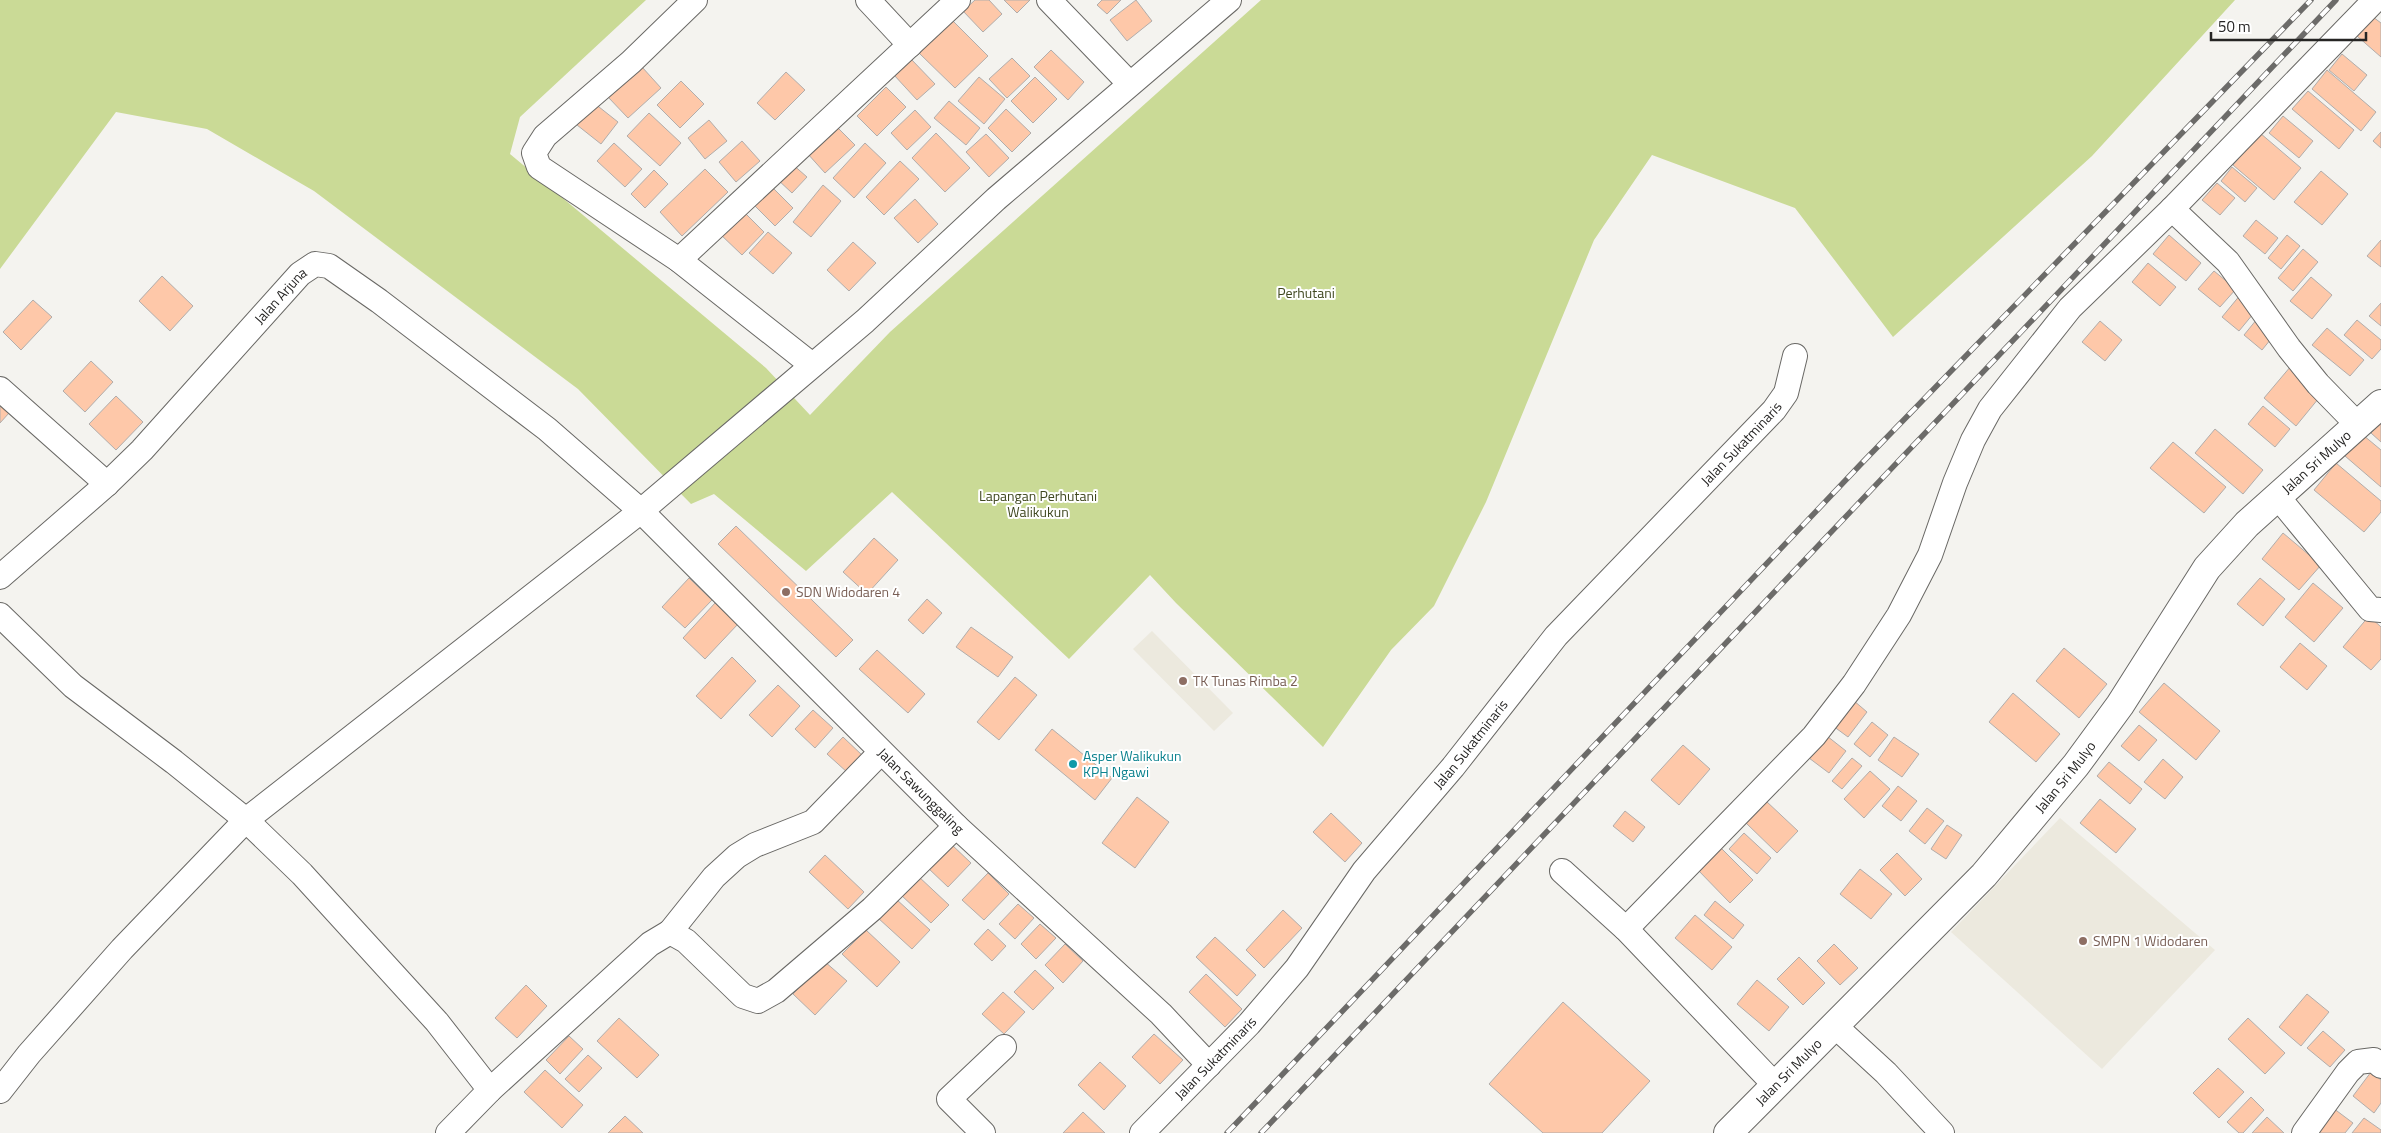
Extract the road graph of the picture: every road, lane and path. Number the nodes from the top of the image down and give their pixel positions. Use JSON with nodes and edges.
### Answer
{"nodes":[{"id":1,"x":695,"y":0,"type":"edge"},
{"id":2,"x":868,"y":0,"type":"edge"},
{"id":3,"x":958,"y":0,"type":"edge"},
{"id":4,"x":1049,"y":0,"type":"edge"},
{"id":5,"x":1229,"y":0,"type":"edge"},
{"id":6,"x":2375,"y":0,"type":"edge"},
{"id":7,"x":910,"y":45,"type":"junction"},
{"id":8,"x":1129,"y":83,"type":"junction"},
{"id":9,"x":2172,"y":209,"type":"junction"},
{"id":10,"x":680,"y":260,"type":"junction"},
{"id":11,"x":1795,"y":356,"type":"dead end"},
{"id":12,"x":812,"y":365,"type":"junction"},
{"id":13,"x":0,"y":389,"type":"edge"},
{"id":14,"x":2381,"y":404,"type":"edge"},
{"id":15,"x":2357,"y":424,"type":"junction"},
{"id":16,"x":107,"y":484,"type":"junction"},
{"id":17,"x":2277,"y":496,"type":"junction"},
{"id":18,"x":641,"y":510,"type":"junction"},
{"id":19,"x":0,"y":577,"type":"edge"},
{"id":20,"x":2381,"y":610,"type":"edge"},
{"id":21,"x":0,"y":616,"type":"edge"},
{"id":22,"x":881,"y":752,"type":"junction"},
{"id":23,"x":246,"y":820,"type":"junction"},
{"id":24,"x":956,"y":826,"type":"junction"},
{"id":25,"x":1562,"y":871,"type":"dead end"},
{"id":26,"x":1626,"y":928,"type":"junction"},
{"id":27,"x":670,"y":932,"type":"junction"},
{"id":28,"x":1835,"y":1026,"type":"junction"},
{"id":29,"x":1004,"y":1047,"type":"dead end"},
{"id":30,"x":1209,"y":1065,"type":"junction"},
{"id":31,"x":2381,"y":1066,"type":"edge"},
{"id":32,"x":1775,"y":1085,"type":"junction"},
{"id":33,"x":490,"y":1090,"type":"junction"},
{"id":34,"x":0,"y":1091,"type":"edge"},
{"id":35,"x":448,"y":1133,"type":"edge"},
{"id":36,"x":983,"y":1133,"type":"edge"},
{"id":37,"x":1142,"y":1133,"type":"edge"},
{"id":38,"x":1728,"y":1133,"type":"edge"},
{"id":39,"x":1942,"y":1133,"type":"edge"},
{"id":40,"x":2304,"y":1133,"type":"edge"}],
"edges":[{"from":1,"to":10,"type":"street"},
{"from":2,"to":7,"type":"street"},
{"from":3,"to":7,"type":"street"},
{"from":4,"to":8,"type":"street"},
{"from":5,"to":8,"type":"street"},
{"from":6,"to":9,"type":"street"},
{"from":7,"to":10,"type":"street"},
{"from":8,"to":12,"type":"street"},
{"from":9,"to":15,"type":"street"},
{"from":9,"to":26,"type":"street"},
{"from":10,"to":12,"type":"street"},
{"from":11,"to":30,"type":"street","name":"Jalan Sukatminaris"},
{"from":12,"to":18,"type":"street"},
{"from":13,"to":16,"type":"street"},
{"from":14,"to":15,"type":"main road","name":"Jalan Sri Mulyo"},
{"from":15,"to":17,"type":"main road","name":"Jalan Sri Mulyo"},
{"from":16,"to":18,"type":"street","name":"Jalan Arjuna"},
{"from":16,"to":19,"type":"street","name":"Jalan Arjuna"},
{"from":17,"to":20,"type":"street"},
{"from":17,"to":28,"type":"main road","name":"Jalan Sri Mulyo"},
{"from":18,"to":22,"type":"street","name":"Jalan Sawunggaling"},
{"from":18,"to":23,"type":"street"},
{"from":21,"to":23,"type":"street"},
{"from":22,"to":24,"type":"street","name":"Jalan Sawunggaling"},
{"from":22,"to":27,"type":"street"},
{"from":23,"to":33,"type":"street"},
{"from":23,"to":34,"type":"street"},
{"from":24,"to":27,"type":"street"},
{"from":24,"to":30,"type":"street","name":"Jalan Sawunggaling"},
{"from":25,"to":26,"type":"street"},
{"from":26,"to":32,"type":"street"},
{"from":27,"to":33,"type":"street"},
{"from":28,"to":32,"type":"main road","name":"Jalan Sri Mulyo"},
{"from":28,"to":39,"type":"street"},
{"from":29,"to":36,"type":"street"},
{"from":30,"to":37,"type":"street","name":"Jalan Sukatminaris"},
{"from":31,"to":40,"type":"street"},
{"from":32,"to":38,"type":"main road","name":"Jalan Sri Mulyo"},
{"from":33,"to":35,"type":"street"}]}
